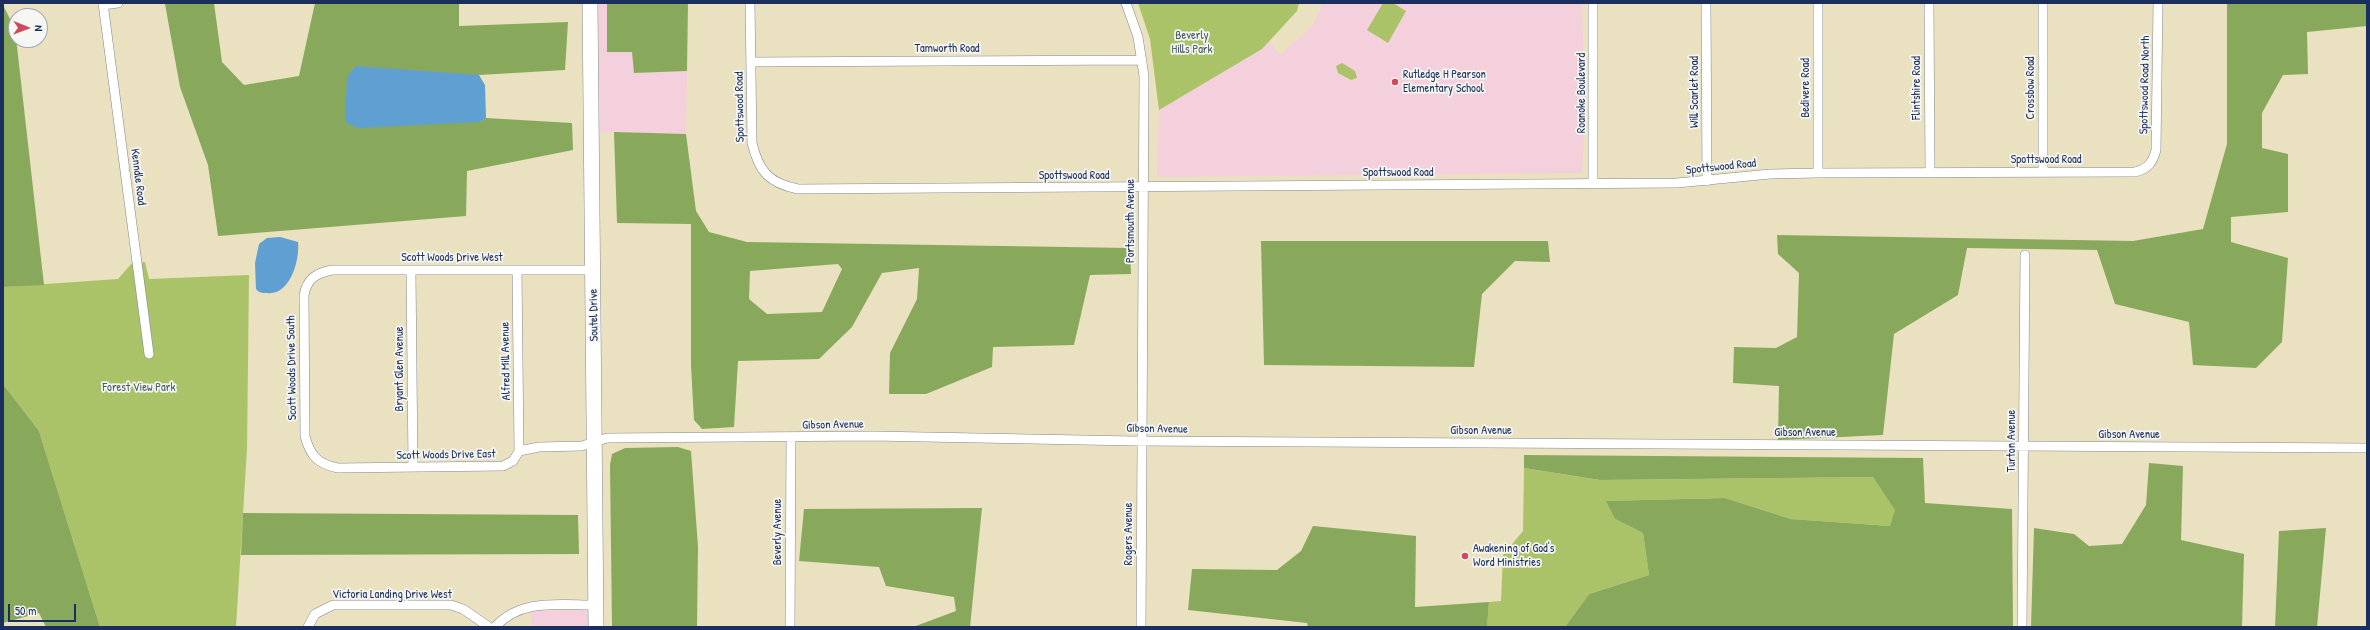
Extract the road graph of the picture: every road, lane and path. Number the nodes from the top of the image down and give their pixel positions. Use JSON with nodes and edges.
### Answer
{"nodes":[{"id":1,"x":118,"y":3,"type":"edge"},
{"id":2,"x":590,"y":3,"type":"edge"},
{"id":3,"x":750,"y":3,"type":"edge"},
{"id":4,"x":1126,"y":3,"type":"edge"},
{"id":5,"x":1593,"y":3,"type":"edge"},
{"id":6,"x":1706,"y":3,"type":"edge"},
{"id":7,"x":1818,"y":3,"type":"edge"},
{"id":8,"x":1928,"y":3,"type":"edge"},
{"id":9,"x":2043,"y":3,"type":"edge"},
{"id":10,"x":2158,"y":3,"type":"edge"},
{"id":11,"x":103,"y":4,"type":"edge"},
{"id":12,"x":1142,"y":60,"type":"junction"},
{"id":13,"x":751,"y":62,"type":"junction"},
{"id":14,"x":2149,"y":165,"type":"joint"},
{"id":15,"x":2043,"y":172,"type":"junction"},
{"id":16,"x":1818,"y":173,"type":"junction"},
{"id":17,"x":1930,"y":173,"type":"junction"},
{"id":18,"x":1707,"y":181,"type":"junction"},
{"id":19,"x":1594,"y":184,"type":"junction"},
{"id":20,"x":1144,"y":187,"type":"junction"},
{"id":21,"x":2024,"y":255,"type":"dead end"},
{"id":22,"x":517,"y":270,"type":"junction"},
{"id":23,"x":593,"y":270,"type":"junction"},
{"id":24,"x":411,"y":271,"type":"junction"},
{"id":25,"x":313,"y":277,"type":"joint"},
{"id":26,"x":149,"y":354,"type":"dead end"},
{"id":27,"x":791,"y":437,"type":"junction"},
{"id":28,"x":1142,"y":441,"type":"junction"},
{"id":29,"x":595,"y":442,"type":"junction"},
{"id":30,"x":2024,"y":447,"type":"junction"},
{"id":31,"x":2367,"y":448,"type":"edge"},
{"id":32,"x":519,"y":452,"type":"junction"},
{"id":33,"x":315,"y":459,"type":"joint"},
{"id":34,"x":413,"y":467,"type":"junction"},
{"id":35,"x":596,"y":605,"type":"junction"},
{"id":36,"x":308,"y":627,"type":"edge"},
{"id":37,"x":489,"y":627,"type":"edge"},
{"id":38,"x":494,"y":627,"type":"edge"},
{"id":39,"x":596,"y":627,"type":"edge"},
{"id":40,"x":790,"y":627,"type":"edge"},
{"id":41,"x":1141,"y":627,"type":"edge"},
{"id":42,"x":2022,"y":627,"type":"edge"}],
"edges":[{"from":1,"to":11,"type":"street"},
{"from":2,"to":23,"type":"main road","name":"Soutel Drive"},
{"from":3,"to":13,"type":"street","name":"Spottswood Road"},
{"from":4,"to":12,"type":"street","name":"Portsmouth Avenue"},
{"from":5,"to":19,"type":"street","name":"Roanoke Boulevard"},
{"from":6,"to":18,"type":"street","name":"Will Scarlet Road"},
{"from":7,"to":16,"type":"street","name":"Bedivere Road"},
{"from":8,"to":17,"type":"street","name":"Flintshire Road"},
{"from":9,"to":15,"type":"street","name":"Crossbow Road"},
{"from":10,"to":14,"type":"street","name":"Spottswood Road North"},
{"from":11,"to":26,"type":"street","name":"Kenndle Road"},
{"from":12,"to":13,"type":"street","name":"Tamworth Road"},
{"from":12,"to":20,"type":"street","name":"Portsmouth Avenue"},
{"from":13,"to":20,"type":"street","name":"Spottswood Road"},
{"from":14,"to":15,"type":"street","name":"Spottswood Road"},
{"from":15,"to":17,"type":"street","name":"Spottswood Road"},
{"from":16,"to":17,"type":"street","name":"Spottswood Road"},
{"from":16,"to":18,"type":"street","name":"Spottswood Road"},
{"from":18,"to":19,"type":"street","name":"Spottswood Road"},
{"from":19,"to":20,"type":"street","name":"Spottswood Road"},
{"from":20,"to":28,"type":"street","name":"Portsmouth Avenue"},
{"from":21,"to":30,"type":"street","name":"Turton Avenue"},
{"from":22,"to":23,"type":"street","name":"Scott Woods Drive West"},
{"from":22,"to":24,"type":"street","name":"Scott Woods Drive West"},
{"from":22,"to":32,"type":"street","name":"Alfred Mill Avenue"},
{"from":23,"to":29,"type":"main road","name":"Soutel Drive"},
{"from":24,"to":25,"type":"street","name":"Scott Woods Drive West"},
{"from":24,"to":34,"type":"street","name":"Bryant Glen Avenue"},
{"from":25,"to":33,"type":"street","name":"Scott Woods Drive South"},
{"from":27,"to":28,"type":"street","name":"Gibson Avenue"},
{"from":27,"to":29,"type":"street","name":"Gibson Avenue"},
{"from":27,"to":40,"type":"street","name":"Beverly Avenue"},
{"from":28,"to":30,"type":"street","name":"Gibson Avenue"},
{"from":28,"to":41,"type":"street","name":"Rogers Avenue"},
{"from":29,"to":32,"type":"street","name":"Scott Woods Drive East"},
{"from":29,"to":35,"type":"main road","name":"Soutel Drive"},
{"from":30,"to":31,"type":"street","name":"Gibson Avenue"},
{"from":30,"to":42,"type":"street","name":"Turton Avenue"},
{"from":32,"to":34,"type":"street","name":"Scott Woods Drive East"},
{"from":33,"to":34,"type":"street","name":"Scott Woods Drive East"},
{"from":35,"to":38,"type":"street"},
{"from":35,"to":39,"type":"main road","name":"Soutel Drive"},
{"from":36,"to":37,"type":"street","name":"Victoria Landing Drive West"}]}
